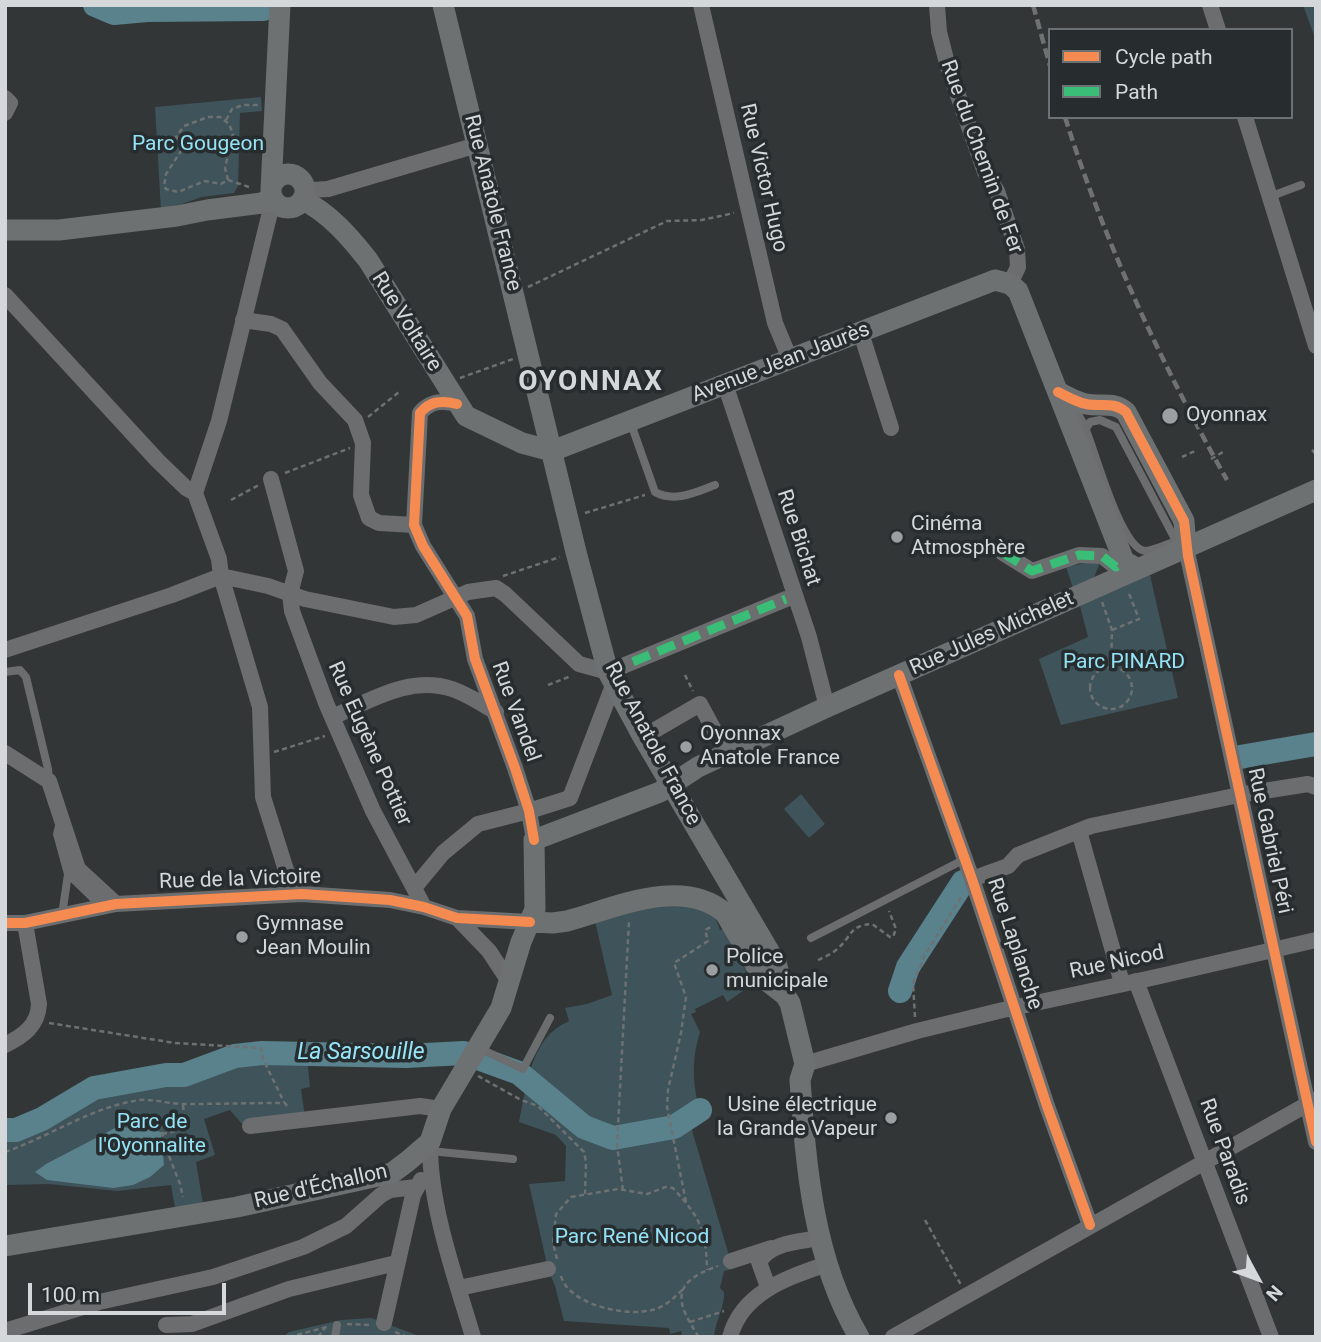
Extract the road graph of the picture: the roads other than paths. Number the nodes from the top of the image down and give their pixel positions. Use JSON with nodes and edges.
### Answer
{"nodes":[{"id":1,"x":443,"y":5,"type":"edge"},
{"id":2,"x":701,"y":5,"type":"edge"},
{"id":3,"x":937,"y":5,"type":"edge"},
{"id":4,"x":1210,"y":5,"type":"edge"},
{"id":5,"x":285,"y":6,"type":"edge"},
{"id":6,"x":1217,"y":28,"type":"edge"},
{"id":7,"x":5,"y":98,"type":"edge"},
{"id":8,"x":5,"y":113,"type":"edge"},
{"id":9,"x":1246,"y":119,"type":"edge"},
{"id":10,"x":274,"y":138,"type":"junction"},
{"id":11,"x":477,"y":145,"type":"junction"},
{"id":12,"x":1301,"y":185,"type":"dead end"},
{"id":13,"x":311,"y":194,"type":"junction"},
{"id":14,"x":1269,"y":197,"type":"junction"},
{"id":15,"x":267,"y":198,"type":"junction"},
{"id":16,"x":5,"y":230,"type":"edge"},
{"id":17,"x":1010,"y":284,"type":"junction"},
{"id":18,"x":5,"y":295,"type":"edge"},
{"id":19,"x":243,"y":320,"type":"junction"},
{"id":20,"x":861,"y":333,"type":"junction"},
{"id":21,"x":1316,"y":346,"type":"edge"},
{"id":22,"x":790,"y":359,"type":"junction"},
{"id":23,"x":726,"y":384,"type":"junction"},
{"id":24,"x":1058,"y":392,"type":"junction"},
{"id":25,"x":457,"y":404,"type":"junction"},
{"id":26,"x":630,"y":421,"type":"junction"},
{"id":27,"x":1077,"y":424,"type":"junction"},
{"id":28,"x":891,"y":428,"type":"dead end"},
{"id":29,"x":552,"y":451,"type":"junction"},
{"id":30,"x":277,"y":476,"type":"road end"},
{"id":31,"x":715,"y":485,"type":"dead end"},
{"id":32,"x":1316,"y":490,"type":"edge"},
{"id":33,"x":195,"y":493,"type":"junction"},
{"id":34,"x":414,"y":525,"type":"junction"},
{"id":35,"x":1181,"y":544,"type":"junction"},
{"id":36,"x":1003,"y":553,"type":"dead end"},
{"id":37,"x":1129,"y":572,"type":"junction"},
{"id":38,"x":227,"y":577,"type":"junction"},
{"id":39,"x":290,"y":594,"type":"junction"},
{"id":40,"x":457,"y":597,"type":"junction"},
{"id":41,"x":786,"y":599,"type":"dead end"},
{"id":42,"x":5,"y":650,"type":"edge"},
{"id":43,"x":5,"y":672,"type":"edge"},
{"id":44,"x":900,"y":675,"type":"junction"},
{"id":45,"x":611,"y":678,"type":"junction"},
{"id":46,"x":827,"y":707,"type":"junction"},
{"id":47,"x":496,"y":712,"type":"junction"},
{"id":48,"x":335,"y":724,"type":"junction"},
{"id":49,"x":643,"y":737,"type":"junction"},
{"id":50,"x":5,"y":753,"type":"edge"},
{"id":51,"x":727,"y":754,"type":"junction"},
{"id":52,"x":48,"y":781,"type":"junction"},
{"id":53,"x":671,"y":785,"type":"junction"},
{"id":54,"x":1316,"y":787,"type":"edge"},
{"id":55,"x":1239,"y":794,"type":"junction"},
{"id":56,"x":529,"y":811,"type":"junction"},
{"id":57,"x":60,"y":819,"type":"junction"},
{"id":58,"x":1079,"y":831,"type":"junction"},
{"id":59,"x":534,"y":841,"type":"junction"},
{"id":60,"x":965,"y":859,"type":"junction"},
{"id":61,"x":68,"y":874,"type":"junction"},
{"id":62,"x":972,"y":879,"type":"junction"},
{"id":63,"x":414,"y":888,"type":"junction"},
{"id":64,"x":302,"y":894,"type":"junction"},
{"id":65,"x":109,"y":905,"type":"junction"},
{"id":66,"x":424,"y":907,"type":"junction"},
{"id":67,"x":62,"y":915,"type":"junction"},
{"id":68,"x":457,"y":918,"type":"junction"},
{"id":69,"x":530,"y":922,"type":"junction"},
{"id":70,"x":5,"y":923,"type":"edge"},
{"id":71,"x":24,"y":923,"type":"junction"},
{"id":72,"x":811,"y":938,"type":"dead end"},
{"id":73,"x":1316,"y":940,"type":"edge"},
{"id":74,"x":1272,"y":950,"type":"junction"},
{"id":75,"x":1129,"y":982,"type":"junction"},
{"id":76,"x":510,"y":983,"type":"junction"},
{"id":77,"x":774,"y":986,"type":"junction"},
{"id":78,"x":1014,"y":1007,"type":"junction"},
{"id":79,"x":550,"y":1018,"type":"dead end"},
{"id":80,"x":5,"y":1045,"type":"edge"},
{"id":81,"x":472,"y":1059,"type":"junction"},
{"id":82,"x":805,"y":1064,"type":"junction"},
{"id":83,"x":1312,"y":1101,"type":"edge"},
{"id":84,"x":441,"y":1109,"type":"junction"},
{"id":85,"x":250,"y":1126,"type":"dead end"},
{"id":86,"x":1316,"y":1142,"type":"edge"},
{"id":87,"x":430,"y":1147,"type":"junction"},
{"id":88,"x":513,"y":1159,"type":"dead end"},
{"id":89,"x":1205,"y":1159,"type":"junction"},
{"id":90,"x":432,"y":1172,"type":"junction"},
{"id":91,"x":416,"y":1187,"type":"junction"},
{"id":92,"x":1090,"y":1225,"type":"junction"},
{"id":93,"x":819,"y":1238,"type":"junction"},
{"id":94,"x":5,"y":1246,"type":"edge"},
{"id":95,"x":773,"y":1248,"type":"junction"},
{"id":96,"x":731,"y":1261,"type":"road end"},
{"id":97,"x":396,"y":1263,"type":"junction"},
{"id":98,"x":827,"y":1264,"type":"junction"},
{"id":99,"x":553,"y":1266,"type":"road end"},
{"id":100,"x":768,"y":1287,"type":"junction"},
{"id":101,"x":459,"y":1288,"type":"junction"},
{"id":102,"x":166,"y":1325,"type":"dead end"},
{"id":103,"x":337,"y":1325,"type":"dead end"},
{"id":104,"x":383,"y":1325,"type":"dead end"},
{"id":105,"x":5,"y":1331,"type":"edge"},
{"id":106,"x":335,"y":1337,"type":"edge"},
{"id":107,"x":473,"y":1337,"type":"edge"},
{"id":108,"x":730,"y":1337,"type":"edge"},
{"id":109,"x":859,"y":1337,"type":"edge"},
{"id":110,"x":893,"y":1337,"type":"edge"},
{"id":111,"x":1271,"y":1337,"type":"edge"}],
"edges":[{"from":1,"to":11,"type":"main road","name":"Rue Anatole France"},
{"from":2,"to":22,"type":"street","name":"Rue Victor Hugo"},
{"from":3,"to":17,"type":"street","name":"Rue du Chemin de Fer"},
{"from":4,"to":6,"type":"street"},
{"from":5,"to":10,"type":"main road"},
{"from":7,"to":8,"type":"street"},
{"from":9,"to":14,"type":"street"},
{"from":10,"to":13,"type":"main road","name":"Rue Voltaire"},
{"from":10,"to":15,"type":"main road"},
{"from":11,"to":13,"type":"street"},
{"from":11,"to":29,"type":"main road","name":"Rue Anatole France"},
{"from":12,"to":14,"type":"lane"},
{"from":13,"to":15,"type":"main road"},
{"from":13,"to":25,"type":"main road","name":"Rue Voltaire"},
{"from":14,"to":21,"type":"street"},
{"from":15,"to":16,"type":"main road"},
{"from":15,"to":19,"type":"street"},
{"from":17,"to":20,"type":"main road","name":"Avenue Jean Jaurès"},
{"from":17,"to":24,"type":"main road","name":"Rue du Chemin de Fer"},
{"from":18,"to":33,"type":"street"},
{"from":19,"to":33,"type":"street"},
{"from":19,"to":34,"type":"street"},
{"from":20,"to":22,"type":"main road","name":"Avenue Jean Jaurès"},
{"from":20,"to":28,"type":"street"},
{"from":22,"to":23,"type":"main road","name":"Avenue Jean Jaurès"},
{"from":23,"to":26,"type":"main road","name":"Avenue Jean Jaurès"},
{"from":23,"to":46,"type":"street","name":"Rue Bichat"},
{"from":24,"to":27,"type":"main road","name":"Rue du Chemin de Fer"},
{"from":24,"to":35,"type":"main road"},
{"from":25,"to":29,"type":"main road","name":"Rue Voltaire"},
{"from":25,"to":34,"type":"street"},
{"from":26,"to":29,"type":"main road","name":"Avenue Jean Jaurès"},
{"from":26,"to":31,"type":"lane"},
{"from":27,"to":35,"type":"lane"},
{"from":27,"to":35,"type":"lane"},
{"from":27,"to":37,"type":"main road","name":"Rue du Chemin de Fer"},
{"from":29,"to":45,"type":"main road","name":"Rue Anatole France"},
{"from":30,"to":39,"type":"street","name":"Rue Eugène Pottier"},
{"from":32,"to":35,"type":"main road","name":"Rue Jules Michelet"},
{"from":33,"to":38,"type":"street"},
{"from":34,"to":40,"type":"street","name":"Rue Vandel"},
{"from":35,"to":37,"type":"main road","name":"Rue Jules Michelet"},
{"from":35,"to":55,"type":"street","name":"Rue Gabriel Péri"},
{"from":36,"to":37,"type":"street"},
{"from":37,"to":44,"type":"main road","name":"Rue Jules Michelet"},
{"from":38,"to":39,"type":"street"},
{"from":38,"to":42,"type":"street"},
{"from":38,"to":64,"type":"street"},
{"from":39,"to":40,"type":"street"},
{"from":39,"to":48,"type":"street","name":"Rue Eugène Pottier"},
{"from":40,"to":45,"type":"street"},
{"from":40,"to":47,"type":"street","name":"Rue Vandel"},
{"from":41,"to":45,"type":"street"},
{"from":43,"to":52,"type":"lane"},
{"from":44,"to":46,"type":"main road","name":"Rue Jules Michelet"},
{"from":44,"to":60,"type":"street","name":"Rue Laplanche"},
{"from":45,"to":49,"type":"main road","name":"Rue Anatole France"},
{"from":45,"to":56,"type":"street"},
{"from":46,"to":51,"type":"main road","name":"Rue Jules Michelet"},
{"from":47,"to":48,"type":"street"},
{"from":47,"to":56,"type":"street","name":"Rue Vandel"},
{"from":48,"to":63,"type":"street","name":"Rue Eugène Pottier"},
{"from":49,"to":51,"type":"street"},
{"from":49,"to":53,"type":"main road","name":"Rue Anatole France"},
{"from":50,"to":52,"type":"street"},
{"from":51,"to":53,"type":"main road","name":"Rue Jules Michelet"},
{"from":52,"to":57,"type":"street"},
{"from":53,"to":59,"type":"main road","name":"Rue Jules Michelet"},
{"from":53,"to":77,"type":"main road","name":"Rue Anatole France"},
{"from":54,"to":55,"type":"street"},
{"from":55,"to":58,"type":"street"},
{"from":55,"to":74,"type":"street","name":"Rue Gabriel Péri"},
{"from":56,"to":59,"type":"street","name":"Rue Vandel"},
{"from":56,"to":63,"type":"street"},
{"from":57,"to":61,"type":"lane"},
{"from":57,"to":65,"type":"street"},
{"from":58,"to":62,"type":"street"},
{"from":58,"to":75,"type":"street","name":"Rue Paradis"},
{"from":59,"to":69,"type":"main road","name":"Rue Vandel"},
{"from":60,"to":62,"type":"street","name":"Rue Laplanche"},
{"from":60,"to":72,"type":"lane"},
{"from":61,"to":65,"type":"lane"},
{"from":61,"to":67,"type":"lane"},
{"from":62,"to":78,"type":"street","name":"Rue Laplanche"},
{"from":63,"to":66,"type":"street","name":"Rue Eugène Pottier"},
{"from":64,"to":65,"type":"street","name":"Rue de la Victoire"},
{"from":64,"to":66,"type":"street","name":"Rue de la Victoire"},
{"from":65,"to":67,"type":"street","name":"Rue de la Victoire"},
{"from":66,"to":68,"type":"street","name":"Rue de la Victoire"},
{"from":67,"to":71,"type":"street","name":"Rue de la Victoire"},
{"from":68,"to":69,"type":"street","name":"Rue de la Victoire"},
{"from":68,"to":76,"type":"street","name":"Rue de la Victoire"},
{"from":69,"to":76,"type":"main road"},
{"from":69,"to":77,"type":"main road"},
{"from":70,"to":71,"type":"street","name":"Rue de la Victoire"},
{"from":71,"to":80,"type":"street"},
{"from":73,"to":74,"type":"street","name":"Rue Nicod"},
{"from":74,"to":75,"type":"street","name":"Rue Nicod"},
{"from":74,"to":83,"type":"street","name":"Rue Gabriel Péri"},
{"from":75,"to":78,"type":"street","name":"Rue Nicod"},
{"from":75,"to":89,"type":"street","name":"Rue Paradis"},
{"from":76,"to":81,"type":"main road"},
{"from":77,"to":82,"type":"main road","name":"Rue Anatole France"},
{"from":78,"to":82,"type":"street","name":"Rue Nicod"},
{"from":78,"to":92,"type":"street","name":"Rue Laplanche"},
{"from":79,"to":81,"type":"lane"},
{"from":81,"to":84,"type":"main road"},
{"from":82,"to":93,"type":"main road","name":"Rue Anatole France"},
{"from":83,"to":86,"type":"street","name":"Rue Gabriel Péri"},
{"from":83,"to":89,"type":"street"},
{"from":84,"to":85,"type":"street"},
{"from":84,"to":87,"type":"main road"},
{"from":87,"to":88,"type":"lane"},
{"from":87,"to":90,"type":"street"},
{"from":87,"to":94,"type":"main road","name":"Rue d'Échallon"},
{"from":89,"to":92,"type":"street"},
{"from":89,"to":111,"type":"street","name":"Rue Paradis"},
{"from":90,"to":91,"type":"street"},
{"from":90,"to":101,"type":"street"},
{"from":91,"to":97,"type":"street"},
{"from":91,"to":105,"type":"street"},
{"from":92,"to":110,"type":"street"},
{"from":93,"to":95,"type":"street"},
{"from":93,"to":98,"type":"main road","name":"Rue Anatole France"},
{"from":95,"to":96,"type":"street"},
{"from":95,"to":100,"type":"street"},
{"from":97,"to":102,"type":"street"},
{"from":97,"to":104,"type":"street"},
{"from":98,"to":100,"type":"street"},
{"from":98,"to":109,"type":"main road","name":"Rue Anatole France"},
{"from":99,"to":101,"type":"street"},
{"from":100,"to":108,"type":"street"},
{"from":101,"to":107,"type":"street"},
{"from":103,"to":106,"type":"lane"}]}
